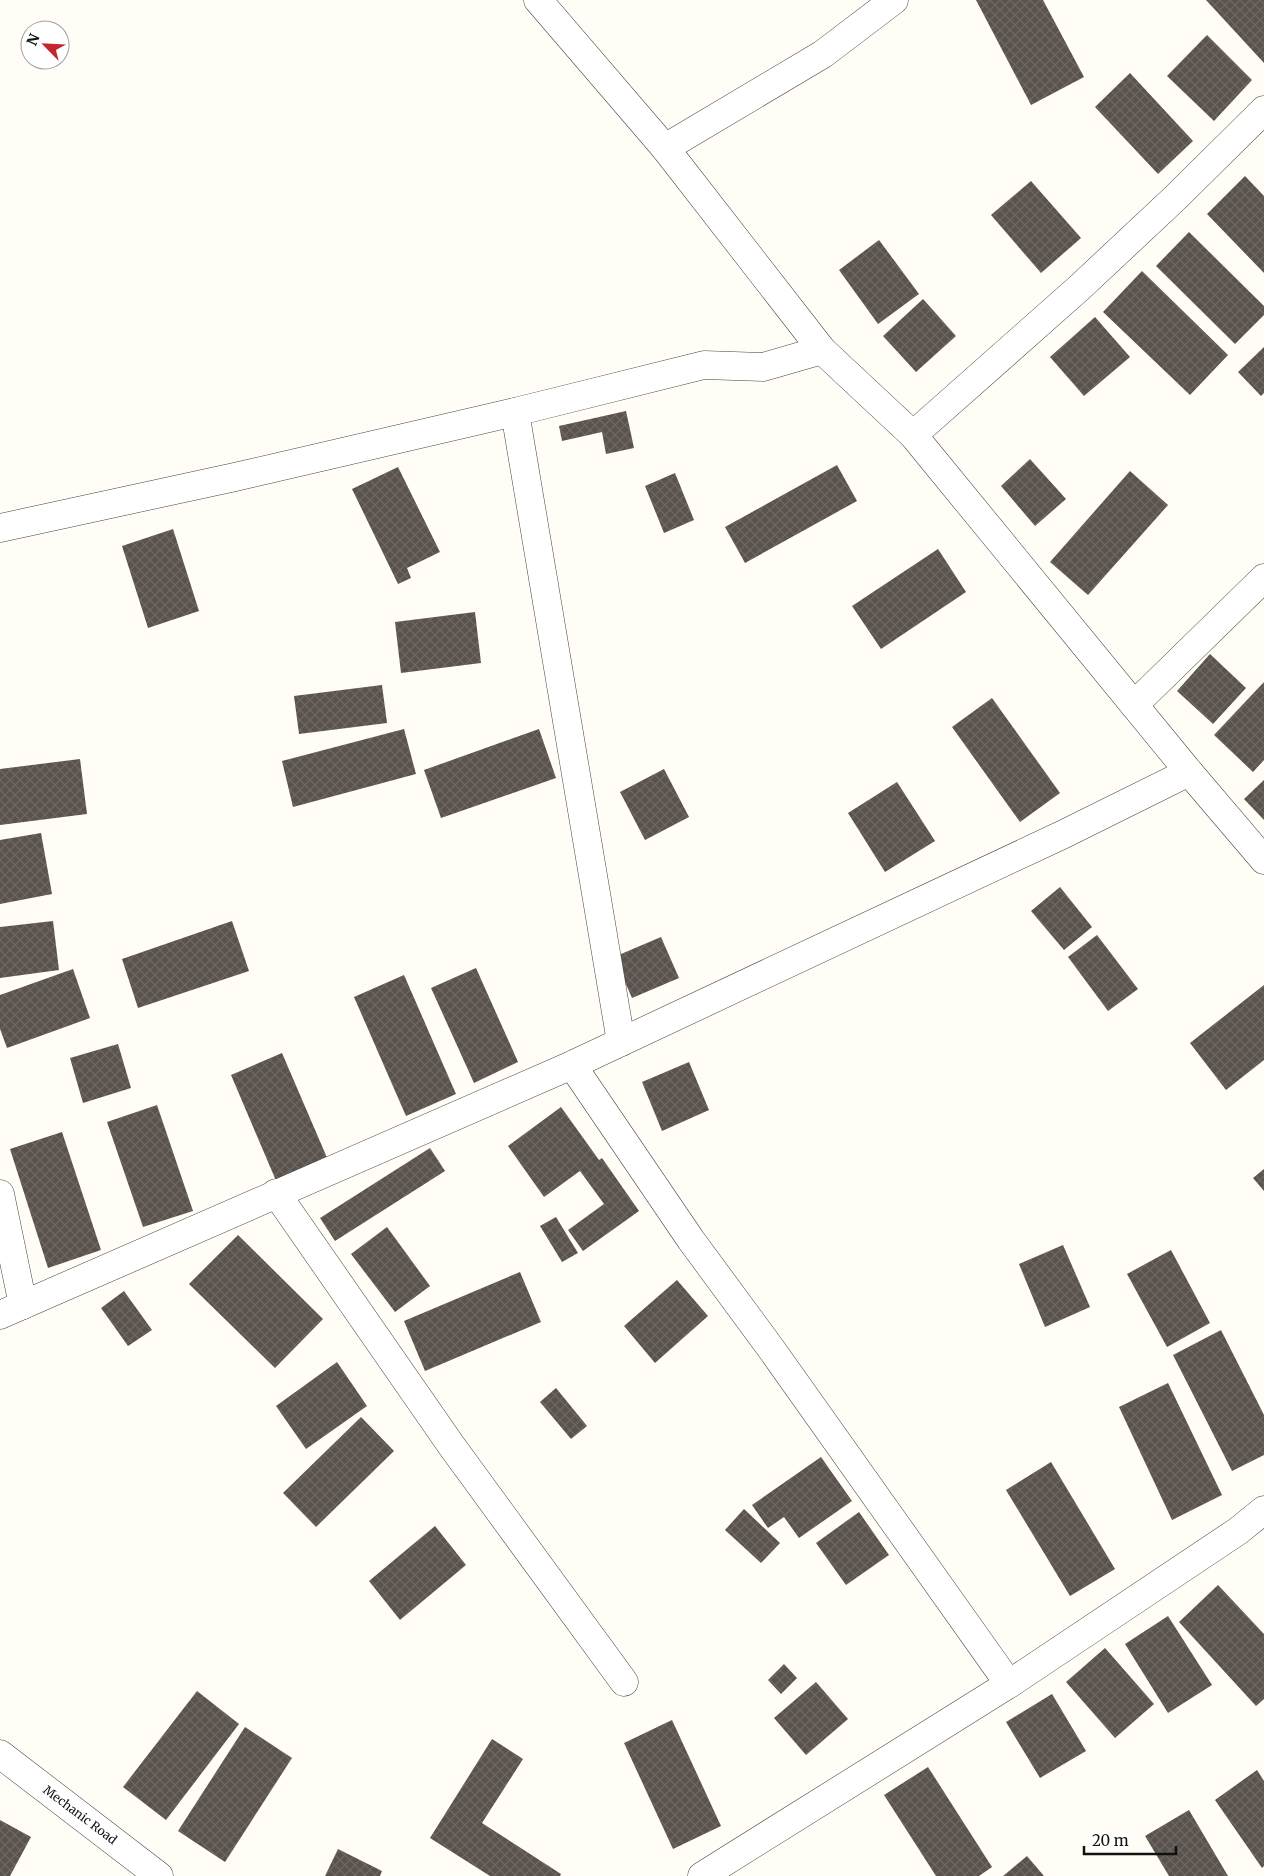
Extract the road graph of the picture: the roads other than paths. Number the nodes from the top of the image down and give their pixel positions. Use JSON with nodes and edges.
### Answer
{"nodes":[{"id":1,"x":538,"y":0,"type":"edge"},
{"id":2,"x":894,"y":0,"type":"edge"},
{"id":3,"x":1264,"y":110,"type":"edge"},
{"id":4,"x":665,"y":148,"type":"junction"},
{"id":5,"x":822,"y":350,"type":"junction"},
{"id":6,"x":516,"y":412,"type":"junction"},
{"id":7,"x":913,"y":435,"type":"junction"},
{"id":8,"x":0,"y":528,"type":"edge"},
{"id":9,"x":1264,"y":578,"type":"edge"},
{"id":10,"x":1134,"y":705,"type":"junction"},
{"id":11,"x":1189,"y":772,"type":"junction"},
{"id":12,"x":1264,"y":860,"type":"edge"},
{"id":13,"x":621,"y":1042,"type":"junction"},
{"id":14,"x":572,"y":1065,"type":"junction"},
{"id":15,"x":276,"y":1193,"type":"junction"},
{"id":16,"x":0,"y":1194,"type":"edge"},
{"id":17,"x":11,"y":1310,"type":"edge"},
{"id":18,"x":1264,"y":1510,"type":"edge"},
{"id":19,"x":624,"y":1682,"type":"dead end"},
{"id":20,"x":1009,"y":1684,"type":"junction"},
{"id":21,"x":0,"y":1754,"type":"edge"},
{"id":22,"x":160,"y":1876,"type":"edge"},
{"id":23,"x":702,"y":1876,"type":"edge"}],
"edges":[{"from":1,"to":4,"type":"street"},
{"from":2,"to":4,"type":"street"},
{"from":3,"to":7,"type":"street"},
{"from":4,"to":5,"type":"street"},
{"from":5,"to":6,"type":"street"},
{"from":5,"to":7,"type":"street"},
{"from":6,"to":8,"type":"street"},
{"from":6,"to":13,"type":"street"},
{"from":7,"to":10,"type":"street"},
{"from":9,"to":10,"type":"street"},
{"from":10,"to":11,"type":"street"},
{"from":11,"to":12,"type":"street"},
{"from":11,"to":13,"type":"street"},
{"from":13,"to":14,"type":"street"},
{"from":14,"to":15,"type":"street"},
{"from":14,"to":20,"type":"street"},
{"from":15,"to":17,"type":"street"},
{"from":15,"to":19,"type":"street"},
{"from":16,"to":17,"type":"street"},
{"from":18,"to":20,"type":"street"},
{"from":20,"to":23,"type":"street"},
{"from":21,"to":22,"type":"street","name":"Mechanic Road"}]}
